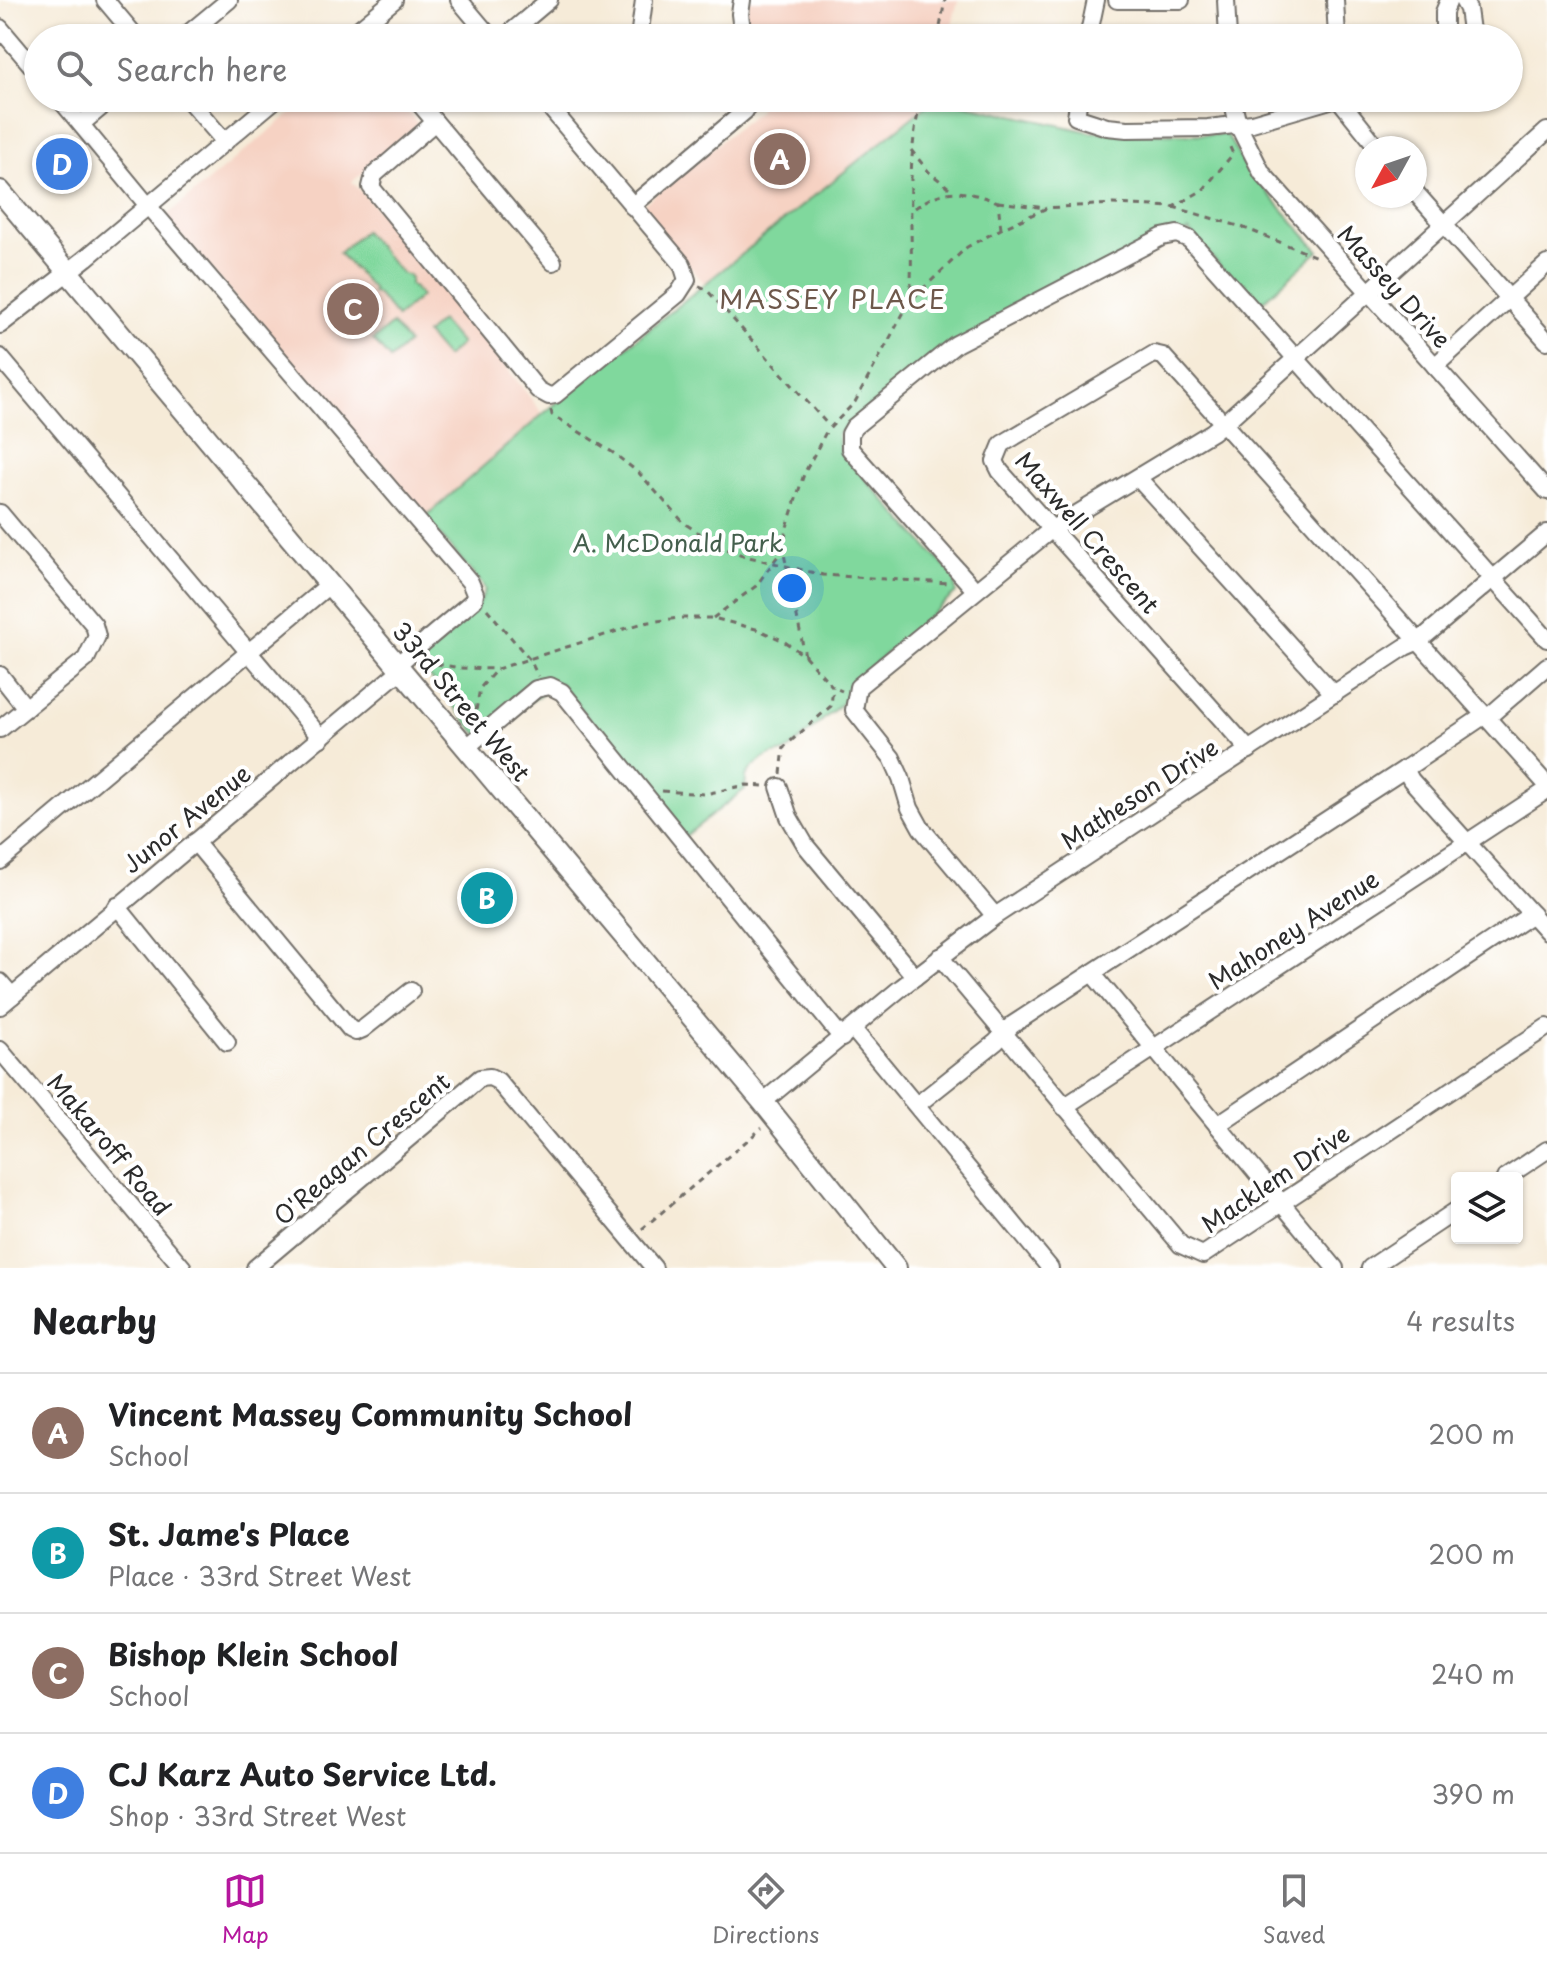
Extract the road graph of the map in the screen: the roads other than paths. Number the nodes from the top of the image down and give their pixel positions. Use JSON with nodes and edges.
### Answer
{"nodes":[{"id":1,"x":105,"y":0,"type":"edge"},
{"id":2,"x":229,"y":0,"type":"edge"},
{"id":3,"x":394,"y":0,"type":"edge"},
{"id":4,"x":459,"y":0,"type":"edge"},
{"id":5,"x":549,"y":0,"type":"edge"},
{"id":6,"x":644,"y":0,"type":"edge"},
{"id":7,"x":742,"y":0,"type":"edge"},
{"id":8,"x":1096,"y":0,"type":"edge"},
{"id":9,"x":1117,"y":0,"type":"edge"},
{"id":10,"x":1181,"y":0,"type":"edge"},
{"id":11,"x":1226,"y":0,"type":"edge"},
{"id":12,"x":1335,"y":0,"type":"edge"},
{"id":13,"x":1449,"y":0,"type":"edge"},
{"id":14,"x":1463,"y":0,"type":"edge"},
{"id":15,"x":125,"y":24,"type":"edge"},
{"id":16,"x":200,"y":24,"type":"edge"},
{"id":17,"x":369,"y":24,"type":"edge"},
{"id":18,"x":479,"y":24,"type":"edge"},
{"id":19,"x":521,"y":24,"type":"edge"},
{"id":20,"x":641,"y":24,"type":"edge"},
{"id":21,"x":741,"y":24,"type":"edge"},
{"id":22,"x":1091,"y":24,"type":"edge"},
{"id":23,"x":1227,"y":24,"type":"edge"},
{"id":24,"x":1336,"y":24,"type":"edge"},
{"id":25,"x":1444,"y":24,"type":"edge"},
{"id":26,"x":1470,"y":24,"type":"edge"},
{"id":27,"x":0,"y":28,"type":"edge"},
{"id":28,"x":24,"y":56,"type":"edge"},
{"id":29,"x":71,"y":112,"type":"edge"},
{"id":30,"x":95,"y":112,"type":"edge"},
{"id":31,"x":199,"y":112,"type":"edge"},
{"id":32,"x":260,"y":112,"type":"edge"},
{"id":33,"x":427,"y":112,"type":"edge"},
{"id":34,"x":554,"y":112,"type":"edge"},
{"id":35,"x":744,"y":112,"type":"edge"},
{"id":36,"x":1077,"y":112,"type":"edge"},
{"id":37,"x":1235,"y":112,"type":"edge"},
{"id":38,"x":1286,"y":112,"type":"edge"},
{"id":39,"x":1349,"y":112,"type":"edge"},
{"id":40,"x":435,"y":122,"type":"junction"},
{"id":41,"x":81,"y":124,"type":"junction"},
{"id":42,"x":1238,"y":125,"type":"junction"},
{"id":43,"x":1547,"y":131,"type":"edge"},
{"id":44,"x":1368,"y":136,"type":"edge"},
{"id":45,"x":225,"y":142,"type":"junction"},
{"id":46,"x":1,"y":194,"type":"edge"},
{"id":47,"x":632,"y":206,"type":"junction"},
{"id":48,"x":1427,"y":206,"type":"edge"},
{"id":49,"x":149,"y":207,"type":"junction"},
{"id":50,"x":1443,"y":225,"type":"junction"},
{"id":51,"x":553,"y":262,"type":"dead end"},
{"id":52,"x":1547,"y":264,"type":"edge"},
{"id":53,"x":68,"y":271,"type":"junction"},
{"id":54,"x":1367,"y":292,"type":"junction"},
{"id":55,"x":1508,"y":299,"type":"junction"},
{"id":56,"x":0,"y":325,"type":"edge"},
{"id":57,"x":1547,"y":341,"type":"edge"},
{"id":58,"x":0,"y":357,"type":"edge"},
{"id":59,"x":1294,"y":357,"type":"junction"},
{"id":60,"x":1435,"y":366,"type":"junction"},
{"id":61,"x":1222,"y":424,"type":"junction"},
{"id":62,"x":1138,"y":478,"type":"junction"},
{"id":63,"x":1547,"y":491,"type":"edge"},
{"id":64,"x":0,"y":513,"type":"edge"},
{"id":65,"x":1052,"y":529,"type":"junction"},
{"id":66,"x":1547,"y":533,"type":"edge"},
{"id":67,"x":1494,"y":579,"type":"junction"},
{"id":68,"x":330,"y":584,"type":"junction"},
{"id":69,"x":971,"y":587,"type":"junction"},
{"id":70,"x":1547,"y":639,"type":"edge"},
{"id":71,"x":1419,"y":641,"type":"junction"},
{"id":72,"x":249,"y":652,"type":"junction"},
{"id":73,"x":405,"y":661,"type":"junction"},
{"id":74,"x":1547,"y":666,"type":"edge"},
{"id":75,"x":0,"y":675,"type":"edge"},
{"id":76,"x":1334,"y":694,"type":"junction"},
{"id":77,"x":26,"y":708,"type":"junction"},
{"id":78,"x":1486,"y":716,"type":"junction"},
{"id":79,"x":0,"y":729,"type":"edge"},
{"id":80,"x":321,"y":738,"type":"junction"},
{"id":81,"x":467,"y":747,"type":"junction"},
{"id":82,"x":1249,"y":750,"type":"junction"},
{"id":83,"x":1405,"y":769,"type":"junction"},
{"id":84,"x":779,"y":787,"type":"dead end"},
{"id":85,"x":1547,"y":788,"type":"edge"},
{"id":86,"x":195,"y":842,"type":"junction"},
{"id":87,"x":1468,"y":843,"type":"junction"},
{"id":88,"x":0,"y":861,"type":"edge"},
{"id":89,"x":117,"y":906,"type":"junction"},
{"id":90,"x":1532,"y":914,"type":"junction"},
{"id":91,"x":995,"y":916,"type":"junction"},
{"id":92,"x":1547,"y":931,"type":"edge"},
{"id":93,"x":940,"y":957,"type":"junction"},
{"id":94,"x":1092,"y":973,"type":"junction"},
{"id":95,"x":915,"y":977,"type":"junction"},
{"id":96,"x":0,"y":982,"type":"edge"},
{"id":97,"x":411,"y":991,"type":"dead end"},
{"id":98,"x":6,"y":1001,"type":"edge"},
{"id":99,"x":1547,"y":1027,"type":"edge"},
{"id":100,"x":847,"y":1033,"type":"junction"},
{"id":101,"x":1004,"y":1034,"type":"junction"},
{"id":102,"x":227,"y":1042,"type":"dead end"},
{"id":103,"x":1153,"y":1049,"type":"junction"},
{"id":104,"x":0,"y":1050,"type":"edge"},
{"id":105,"x":917,"y":1105,"type":"junction"},
{"id":106,"x":1064,"y":1107,"type":"junction"},
{"id":107,"x":769,"y":1110,"type":"junction"},
{"id":108,"x":1217,"y":1125,"type":"junction"},
{"id":109,"x":1547,"y":1150,"type":"edge"},
{"id":110,"x":1514,"y":1172,"type":"edge"},
{"id":111,"x":1280,"y":1202,"type":"junction"},
{"id":112,"x":1451,"y":1214,"type":"edge"},
{"id":113,"x":183,"y":1268,"type":"edge"},
{"id":114,"x":255,"y":1268,"type":"edge"},
{"id":115,"x":654,"y":1268,"type":"edge"},
{"id":116,"x":898,"y":1268,"type":"edge"},
{"id":117,"x":1050,"y":1268,"type":"edge"},
{"id":118,"x":1335,"y":1268,"type":"edge"},
{"id":119,"x":1370,"y":1268,"type":"edge"}],
"edges":[{"from":1,"to":15,"type":"street"},
{"from":2,"to":16,"type":"street"},
{"from":3,"to":17,"type":"street"},
{"from":4,"to":18,"type":"street"},
{"from":5,"to":19,"type":"street"},
{"from":6,"to":20,"type":"street"},
{"from":7,"to":21,"type":"street"},
{"from":8,"to":22,"type":"street"},
{"from":9,"to":10,"type":"street"},
{"from":11,"to":23,"type":"street"},
{"from":12,"to":24,"type":"street"},
{"from":13,"to":25,"type":"street"},
{"from":14,"to":26,"type":"street"},
{"from":27,"to":28,"type":"street"},
{"from":29,"to":41,"type":"street"},
{"from":30,"to":41,"type":"street"},
{"from":31,"to":45,"type":"street"},
{"from":32,"to":45,"type":"street"},
{"from":33,"to":40,"type":"street"},
{"from":34,"to":47,"type":"street"},
{"from":35,"to":47,"type":"street"},
{"from":36,"to":42,"type":"street"},
{"from":37,"to":42,"type":"street","name":"Massey Drive"},
{"from":38,"to":42,"type":"street"},
{"from":39,"to":44,"type":"street"},
{"from":40,"to":47,"type":"street"},
{"from":40,"to":51,"type":"street"},
{"from":41,"to":49,"type":"street"},
{"from":42,"to":54,"type":"street","name":"Massey Drive"},
{"from":43,"to":50,"type":"street"},
{"from":45,"to":49,"type":"street"},
{"from":46,"to":53,"type":"main road","name":"33rd Street West"},
{"from":48,"to":50,"type":"street"},
{"from":49,"to":53,"type":"street"},
{"from":49,"to":73,"type":"street","name":"Junor Avenue"},
{"from":50,"to":54,"type":"street"},
{"from":50,"to":55,"type":"street"},
{"from":52,"to":55,"type":"street"},
{"from":53,"to":56,"type":"street"},
{"from":53,"to":68,"type":"main road","name":"33rd Street West"},
{"from":54,"to":59,"type":"street"},
{"from":54,"to":60,"type":"street","name":"Massey Drive"},
{"from":55,"to":57,"type":"street"},
{"from":55,"to":60,"type":"street"},
{"from":58,"to":72,"type":"street"},
{"from":59,"to":61,"type":"street"},
{"from":59,"to":67,"type":"street"},
{"from":59,"to":69,"type":"street"},
{"from":60,"to":63,"type":"street","name":"Massey Drive"},
{"from":61,"to":62,"type":"street"},
{"from":61,"to":65,"type":"street","name":"Maxwell Crescent"},
{"from":61,"to":71,"type":"street","name":"Maxwell Crescent"},
{"from":62,"to":65,"type":"street"},
{"from":62,"to":76,"type":"street"},
{"from":64,"to":77,"type":"street"},
{"from":65,"to":69,"type":"street"},
{"from":65,"to":82,"type":"street","name":"Maxwell Crescent"},
{"from":66,"to":67,"type":"street","name":"Matheson Drive"},
{"from":67,"to":70,"type":"street"},
{"from":67,"to":71,"type":"street","name":"Matheson Drive"},
{"from":68,"to":72,"type":"street"},
{"from":68,"to":73,"type":"main road","name":"33rd Street West"},
{"from":69,"to":91,"type":"street"},
{"from":71,"to":76,"type":"street","name":"Matheson Drive"},
{"from":71,"to":78,"type":"street","name":"Maxwell Crescent"},
{"from":72,"to":80,"type":"street"},
{"from":72,"to":88,"type":"street"},
{"from":73,"to":80,"type":"street","name":"Junor Avenue"},
{"from":73,"to":81,"type":"main road","name":"33rd Street West"},
{"from":74,"to":78,"type":"street"},
{"from":75,"to":77,"type":"street"},
{"from":76,"to":82,"type":"street","name":"Matheson Drive"},
{"from":77,"to":79,"type":"street"},
{"from":78,"to":83,"type":"street"},
{"from":78,"to":85,"type":"street","name":"Maxwell Crescent"},
{"from":80,"to":86,"type":"street","name":"Junor Avenue"},
{"from":81,"to":100,"type":"street"},
{"from":81,"to":107,"type":"main road","name":"33rd Street West"},
{"from":82,"to":91,"type":"street","name":"Matheson Drive"},
{"from":83,"to":87,"type":"street"},
{"from":83,"to":94,"type":"street"},
{"from":84,"to":95,"type":"street"},
{"from":85,"to":87,"type":"street","name":"Mahoney Avenue"},
{"from":86,"to":89,"type":"street","name":"Junor Avenue"},
{"from":86,"to":97,"type":"street"},
{"from":87,"to":90,"type":"street"},
{"from":87,"to":103,"type":"street","name":"Mahoney Avenue"},
{"from":89,"to":98,"type":"street","name":"Junor Avenue"},
{"from":89,"to":102,"type":"street"},
{"from":90,"to":92,"type":"street"},
{"from":90,"to":108,"type":"street"},
{"from":91,"to":93,"type":"street","name":"Matheson Drive"},
{"from":93,"to":95,"type":"street","name":"Matheson Drive"},
{"from":93,"to":101,"type":"street","name":"Macklem Drive"},
{"from":94,"to":101,"type":"street"},
{"from":94,"to":103,"type":"street"},
{"from":95,"to":100,"type":"street","name":"Matheson Drive"},
{"from":96,"to":98,"type":"street"},
{"from":99,"to":111,"type":"street","name":"Macklem Drive"},
{"from":100,"to":105,"type":"street"},
{"from":100,"to":107,"type":"street","name":"Matheson Drive"},
{"from":101,"to":105,"type":"street"},
{"from":101,"to":106,"type":"street","name":"Macklem Drive"},
{"from":103,"to":106,"type":"street","name":"Mahoney Avenue"},
{"from":103,"to":108,"type":"street"},
{"from":104,"to":113,"type":"street","name":"Makaroff Road"},
{"from":105,"to":117,"type":"street"},
{"from":106,"to":111,"type":"street","name":"Macklem Drive"},
{"from":107,"to":116,"type":"main road","name":"33rd Street West"},
{"from":108,"to":111,"type":"street"},
{"from":109,"to":110,"type":"street"},
{"from":111,"to":118,"type":"street"},
{"from":112,"to":119,"type":"street"},
{"from":114,"to":115,"type":"street","name":"O'Reagan Crescent"}]}
